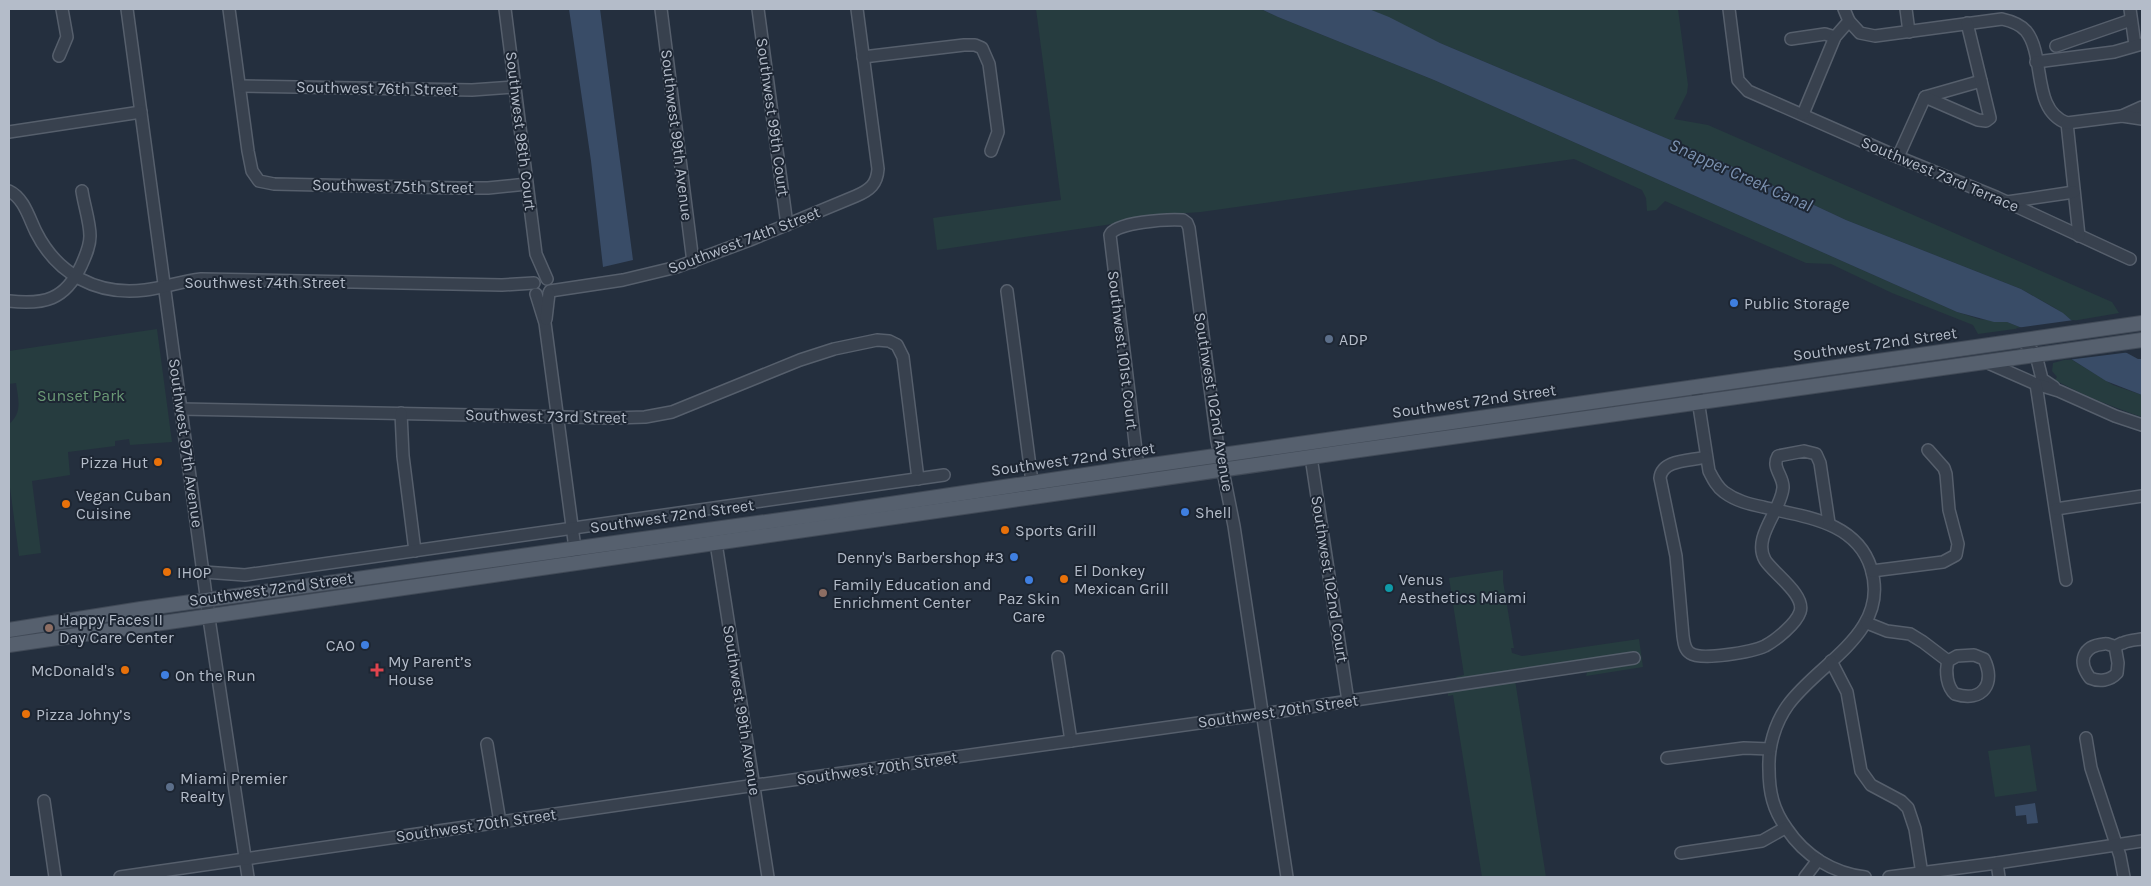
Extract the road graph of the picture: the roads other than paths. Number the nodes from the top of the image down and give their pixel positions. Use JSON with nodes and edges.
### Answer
{"nodes":[{"id":1,"x":62,"y":9,"type":"edge"},
{"id":2,"x":127,"y":9,"type":"edge"},
{"id":3,"x":229,"y":9,"type":"edge"},
{"id":4,"x":505,"y":9,"type":"edge"},
{"id":5,"x":661,"y":9,"type":"edge"},
{"id":6,"x":758,"y":9,"type":"edge"},
{"id":7,"x":857,"y":9,"type":"edge"},
{"id":8,"x":1730,"y":9,"type":"edge"},
{"id":9,"x":1844,"y":9,"type":"edge"},
{"id":10,"x":1906,"y":9,"type":"edge"},
{"id":11,"x":2004,"y":14,"type":"edge"},
{"id":12,"x":2131,"y":14,"type":"edge"},
{"id":13,"x":1848,"y":21,"type":"junction"},
{"id":14,"x":1967,"y":24,"type":"junction"},
{"id":15,"x":1910,"y":32,"type":"junction"},
{"id":16,"x":1835,"y":37,"type":"junction"},
{"id":17,"x":2079,"y":38,"type":"junction"},
{"id":18,"x":1790,"y":39,"type":"dead end"},
{"id":19,"x":2138,"y":44,"type":"edge"},
{"id":20,"x":2056,"y":46,"type":"dead end"},
{"id":21,"x":2083,"y":55,"type":"junction"},
{"id":22,"x":59,"y":56,"type":"dead end"},
{"id":23,"x":863,"y":57,"type":"junction"},
{"id":24,"x":2036,"y":62,"type":"junction"},
{"id":25,"x":1981,"y":81,"type":"junction"},
{"id":26,"x":240,"y":86,"type":"junction"},
{"id":27,"x":515,"y":87,"type":"junction"},
{"id":28,"x":1925,"y":97,"type":"junction"},
{"id":29,"x":2142,"y":107,"type":"edge"},
{"id":30,"x":141,"y":112,"type":"junction"},
{"id":31,"x":1802,"y":114,"type":"junction"},
{"id":32,"x":2122,"y":116,"type":"junction"},
{"id":33,"x":2142,"y":119,"type":"edge"},
{"id":34,"x":2067,"y":123,"type":"junction"},
{"id":35,"x":9,"y":132,"type":"edge"},
{"id":36,"x":991,"y":151,"type":"dead end"},
{"id":37,"x":1898,"y":157,"type":"junction"},
{"id":38,"x":527,"y":184,"type":"junction"},
{"id":39,"x":82,"y":191,"type":"dead end"},
{"id":40,"x":9,"y":192,"type":"edge"},
{"id":41,"x":2074,"y":192,"type":"junction"},
{"id":42,"x":2006,"y":202,"type":"junction"},
{"id":43,"x":787,"y":225,"type":"junction"},
{"id":44,"x":1111,"y":232,"type":"joint"},
{"id":45,"x":2079,"y":236,"type":"junction"},
{"id":46,"x":2130,"y":260,"type":"dead end"},
{"id":47,"x":693,"y":262,"type":"junction"},
{"id":48,"x":76,"y":278,"type":"junction"},
{"id":49,"x":164,"y":285,"type":"junction"},
{"id":50,"x":542,"y":287,"type":"junction"},
{"id":51,"x":1007,"y":291,"type":"dead end"},
{"id":52,"x":9,"y":301,"type":"edge"},
{"id":53,"x":2142,"y":323,"type":"edge"},
{"id":54,"x":2024,"y":340,"type":"junction"},
{"id":55,"x":2142,"y":340,"type":"edge"},
{"id":56,"x":1925,"y":354,"type":"junction"},
{"id":57,"x":2035,"y":355,"type":"junction"},
{"id":58,"x":1986,"y":362,"type":"junction"},
{"id":59,"x":1835,"y":367,"type":"junction"},
{"id":60,"x":1928,"y":370,"type":"junction"},
{"id":61,"x":2031,"y":382,"type":"junction"},
{"id":62,"x":1837,"y":383,"type":"junction"},
{"id":63,"x":1696,"y":387,"type":"junction"},
{"id":64,"x":2059,"y":391,"type":"junction"},
{"id":65,"x":1590,"y":402,"type":"junction"},
{"id":66,"x":1698,"y":403,"type":"junction"},
{"id":67,"x":181,"y":409,"type":"junction"},
{"id":68,"x":2040,"y":411,"type":"junction"},
{"id":69,"x":402,"y":412,"type":"junction"},
{"id":70,"x":558,"y":417,"type":"junction"},
{"id":71,"x":1593,"y":417,"type":"junction"},
{"id":72,"x":1463,"y":420,"type":"junction"},
{"id":73,"x":2142,"y":425,"type":"edge"},
{"id":74,"x":1438,"y":440,"type":"junction"},
{"id":75,"x":1928,"y":450,"type":"dead end"},
{"id":76,"x":1220,"y":455,"type":"junction"},
{"id":77,"x":1311,"y":457,"type":"junction"},
{"id":78,"x":1706,"y":457,"type":"junction"},
{"id":79,"x":1138,"y":467,"type":"junction"},
{"id":80,"x":1223,"y":470,"type":"junction"},
{"id":81,"x":944,"y":475,"type":"dead end"},
{"id":82,"x":918,"y":478,"type":"junction"},
{"id":83,"x":1033,"y":482,"type":"junction"},
{"id":84,"x":2142,"y":496,"type":"edge"},
{"id":85,"x":1034,"y":497,"type":"junction"},
{"id":86,"x":919,"y":499,"type":"junction"},
{"id":87,"x":2056,"y":509,"type":"junction"},
{"id":88,"x":1777,"y":510,"type":"junction"},
{"id":89,"x":921,"y":514,"type":"junction"},
{"id":90,"x":838,"y":519,"type":"junction"},
{"id":91,"x":1829,"y":524,"type":"junction"},
{"id":92,"x":572,"y":528,"type":"junction"},
{"id":93,"x":714,"y":528,"type":"junction"},
{"id":94,"x":716,"y":543,"type":"junction"},
{"id":95,"x":575,"y":547,"type":"junction"},
{"id":96,"x":415,"y":551,"type":"junction"},
{"id":97,"x":577,"y":562,"type":"junction"},
{"id":98,"x":417,"y":571,"type":"junction"},
{"id":99,"x":1872,"y":571,"type":"junction"},
{"id":100,"x":204,"y":572,"type":"junction"},
{"id":101,"x":2066,"y":580,"type":"dead end"},
{"id":102,"x":419,"y":585,"type":"junction"},
{"id":103,"x":207,"y":600,"type":"junction"},
{"id":104,"x":209,"y":615,"type":"junction"},
{"id":105,"x":1867,"y":623,"type":"junction"},
{"id":106,"x":9,"y":630,"type":"edge"},
{"id":107,"x":2142,"y":639,"type":"edge"},
{"id":108,"x":9,"y":645,"type":"edge"},
{"id":109,"x":2115,"y":646,"type":"dead end"},
{"id":110,"x":1058,"y":657,"type":"dead end"},
{"id":111,"x":1634,"y":658,"type":"dead end"},
{"id":112,"x":1831,"y":661,"type":"junction"},
{"id":113,"x":1948,"y":661,"type":"dead end"},
{"id":114,"x":1348,"y":701,"type":"junction"},
{"id":115,"x":1263,"y":714,"type":"junction"},
{"id":116,"x":2086,"y":738,"type":"dead end"},
{"id":117,"x":1071,"y":741,"type":"junction"},
{"id":118,"x":488,"y":744,"type":"dead end"},
{"id":119,"x":1770,"y":749,"type":"junction"},
{"id":120,"x":1667,"y":758,"type":"dead end"},
{"id":121,"x":754,"y":785,"type":"junction"},
{"id":122,"x":44,"y":801,"type":"dead end"},
{"id":123,"x":500,"y":822,"type":"junction"},
{"id":124,"x":1785,"y":828,"type":"junction"},
{"id":125,"x":2142,"y":841,"type":"edge"},
{"id":126,"x":2117,"y":846,"type":"junction"},
{"id":127,"x":1681,"y":853,"type":"dead end"},
{"id":128,"x":246,"y":859,"type":"junction"},
{"id":129,"x":1818,"y":860,"type":"junction"},
{"id":130,"x":1997,"y":863,"type":"junction"},
{"id":131,"x":177,"y":873,"type":"edge"},
{"id":132,"x":1922,"y":874,"type":"junction"},
{"id":133,"x":55,"y":877,"type":"edge"},
{"id":134,"x":120,"y":877,"type":"edge"},
{"id":135,"x":248,"y":877,"type":"edge"},
{"id":136,"x":768,"y":877,"type":"edge"},
{"id":137,"x":1287,"y":877,"type":"edge"},
{"id":138,"x":1805,"y":877,"type":"edge"},
{"id":139,"x":1865,"y":877,"type":"edge"},
{"id":140,"x":1889,"y":877,"type":"edge"},
{"id":141,"x":1999,"y":877,"type":"edge"},
{"id":142,"x":2124,"y":877,"type":"edge"}],
"edges":[{"from":1,"to":22,"type":"street"},
{"from":2,"to":30,"type":"street","name":"Southwest 97th Avenue"},
{"from":3,"to":26,"type":"street"},
{"from":4,"to":27,"type":"street","name":"Southwest 98th Court"},
{"from":5,"to":47,"type":"street","name":"Southwest 99th Avenue"},
{"from":6,"to":43,"type":"street","name":"Southwest 99th Court"},
{"from":7,"to":23,"type":"street"},
{"from":8,"to":31,"type":"street","name":"Southwest 73rd Terrace"},
{"from":9,"to":13,"type":"street"},
{"from":10,"to":15,"type":"street"},
{"from":11,"to":14,"type":"street"},
{"from":11,"to":24,"type":"street"},
{"from":12,"to":17,"type":"street"},
{"from":12,"to":19,"type":"street"},
{"from":13,"to":15,"type":"street"},
{"from":13,"to":16,"type":"street"},
{"from":14,"to":15,"type":"street"},
{"from":14,"to":25,"type":"street"},
{"from":16,"to":18,"type":"street"},
{"from":16,"to":31,"type":"street"},
{"from":17,"to":20,"type":"street"},
{"from":17,"to":21,"type":"street"},
{"from":19,"to":21,"type":"street"},
{"from":21,"to":24,"type":"street"},
{"from":23,"to":36,"type":"street"},
{"from":23,"to":43,"type":"street","name":"Southwest 74th Street"},
{"from":24,"to":34,"type":"street"},
{"from":25,"to":28,"type":"street"},
{"from":25,"to":28,"type":"street"},
{"from":26,"to":27,"type":"street","name":"Southwest 76th Street"},
{"from":26,"to":38,"type":"street","name":"Southwest 75th Street"},
{"from":27,"to":38,"type":"street","name":"Southwest 98th Court"},
{"from":28,"to":37,"type":"street"},
{"from":29,"to":32,"type":"street"},
{"from":30,"to":35,"type":"street"},
{"from":30,"to":49,"type":"street","name":"Southwest 97th Avenue"},
{"from":31,"to":37,"type":"street","name":"Southwest 73rd Terrace"},
{"from":32,"to":33,"type":"street"},
{"from":32,"to":34,"type":"street"},
{"from":34,"to":41,"type":"street"},
{"from":37,"to":42,"type":"street","name":"Southwest 73rd Terrace"},
{"from":38,"to":50,"type":"street","name":"Southwest 98th Court"},
{"from":39,"to":48,"type":"street"},
{"from":40,"to":48,"type":"street","name":"Southwest 74th Street"},
{"from":41,"to":42,"type":"street"},
{"from":41,"to":45,"type":"street"},
{"from":42,"to":45,"type":"street","name":"Southwest 73rd Terrace"},
{"from":43,"to":47,"type":"street","name":"Southwest 74th Street"},
{"from":44,"to":76,"type":"street","name":"Southwest 102nd Avenue"},
{"from":44,"to":79,"type":"street","name":"Southwest 101st Court"},
{"from":45,"to":46,"type":"street","name":"Southwest 73rd Terrace"},
{"from":47,"to":50,"type":"street","name":"Southwest 74th Street"},
{"from":48,"to":49,"type":"street","name":"Southwest 74th Street"},
{"from":48,"to":52,"type":"street"},
{"from":49,"to":50,"type":"street","name":"Southwest 74th Street"},
{"from":49,"to":67,"type":"street","name":"Southwest 97th Avenue"},
{"from":50,"to":70,"type":"street","name":"Southwest 98th Court"},
{"from":51,"to":83,"type":"street"},
{"from":53,"to":54,"type":"main road","name":"Southwest 72nd Street"},
{"from":54,"to":56,"type":"main road","name":"Southwest 72nd Street"},
{"from":54,"to":57,"type":"street"},
{"from":55,"to":57,"type":"main road","name":"Southwest 72nd Street"},
{"from":56,"to":59,"type":"main road","name":"Southwest 72nd Street"},
{"from":56,"to":60,"type":"main road"},
{"from":57,"to":58,"type":"main road","name":"Southwest 72nd Street"},
{"from":57,"to":61,"type":"street"},
{"from":57,"to":64,"type":"street"},
{"from":58,"to":60,"type":"main road","name":"Southwest 72nd Street"},
{"from":58,"to":61,"type":"street"},
{"from":59,"to":62,"type":"main road"},
{"from":59,"to":63,"type":"main road","name":"Southwest 72nd Street"},
{"from":60,"to":62,"type":"main road","name":"Southwest 72nd Street"},
{"from":61,"to":64,"type":"street"},
{"from":61,"to":68,"type":"street"},
{"from":62,"to":66,"type":"main road","name":"Southwest 72nd Street"},
{"from":63,"to":65,"type":"main road","name":"Southwest 72nd Street"},
{"from":63,"to":66,"type":"street"},
{"from":64,"to":68,"type":"street"},
{"from":64,"to":73,"type":"street"},
{"from":65,"to":71,"type":"main road"},
{"from":65,"to":72,"type":"main road","name":"Southwest 72nd Street"},
{"from":66,"to":71,"type":"main road","name":"Southwest 72nd Street"},
{"from":66,"to":78,"type":"street"},
{"from":67,"to":69,"type":"street","name":"Southwest 73rd Street"},
{"from":67,"to":100,"type":"street","name":"Southwest 97th Avenue"},
{"from":68,"to":87,"type":"street"},
{"from":69,"to":70,"type":"street","name":"Southwest 73rd Street"},
{"from":69,"to":96,"type":"street"},
{"from":70,"to":82,"type":"street","name":"Southwest 73rd Street"},
{"from":70,"to":92,"type":"street","name":"Southwest 98th Court"},
{"from":71,"to":74,"type":"main road","name":"Southwest 72nd Street"},
{"from":72,"to":74,"type":"main road"},
{"from":72,"to":76,"type":"main road","name":"Southwest 72nd Street"},
{"from":74,"to":77,"type":"main road","name":"Southwest 72nd Street"},
{"from":75,"to":99,"type":"street"},
{"from":76,"to":79,"type":"main road","name":"Southwest 72nd Street"},
{"from":76,"to":80,"type":"street","name":"Southwest 102nd Avenue"},
{"from":77,"to":80,"type":"main road","name":"Southwest 72nd Street"},
{"from":77,"to":114,"type":"street","name":"Southwest 102nd Court"},
{"from":78,"to":88,"type":"street"},
{"from":78,"to":88,"type":"street"},
{"from":79,"to":83,"type":"main road","name":"Southwest 72nd Street"},
{"from":80,"to":85,"type":"main road","name":"Southwest 72nd Street"},
{"from":80,"to":115,"type":"street","name":"Southwest 102nd Avenue"},
{"from":81,"to":82,"type":"street","name":"Southwest 72nd Street"},
{"from":82,"to":92,"type":"street","name":"Southwest 72nd Street"},
{"from":83,"to":85,"type":"street"},
{"from":83,"to":86,"type":"main road","name":"Southwest 72nd Street"},
{"from":84,"to":87,"type":"street"},
{"from":85,"to":89,"type":"main road","name":"Southwest 72nd Street"},
{"from":86,"to":89,"type":"main road"},
{"from":86,"to":90,"type":"main road","name":"Southwest 72nd Street"},
{"from":87,"to":101,"type":"street"},
{"from":88,"to":91,"type":"street"},
{"from":88,"to":91,"type":"street"},
{"from":89,"to":90,"type":"main road","name":"Southwest 72nd Street"},
{"from":90,"to":93,"type":"main road","name":"Southwest 72nd Street"},
{"from":90,"to":94,"type":"main road","name":"Southwest 72nd Street"},
{"from":91,"to":99,"type":"street"},
{"from":92,"to":95,"type":"street","name":"Southwest 98th Court"},
{"from":92,"to":96,"type":"street","name":"Southwest 72nd Street"},
{"from":93,"to":94,"type":"main road"},
{"from":93,"to":95,"type":"main road","name":"Southwest 72nd Street"},
{"from":94,"to":97,"type":"main road","name":"Southwest 72nd Street"},
{"from":94,"to":121,"type":"street","name":"Southwest 99th Avenue"},
{"from":95,"to":97,"type":"street","name":"Southwest 98th Court"},
{"from":95,"to":98,"type":"main road","name":"Southwest 72nd Street"},
{"from":96,"to":100,"type":"street","name":"Southwest 72nd Street"},
{"from":97,"to":102,"type":"main road","name":"Southwest 72nd Street"},
{"from":98,"to":102,"type":"main road"},
{"from":98,"to":103,"type":"main road","name":"Southwest 72nd Street"},
{"from":99,"to":105,"type":"street"},
{"from":100,"to":103,"type":"street","name":"Southwest 97th Avenue"},
{"from":102,"to":104,"type":"main road","name":"Southwest 72nd Street"},
{"from":103,"to":104,"type":"street","name":"Southwest 97th Avenue"},
{"from":103,"to":106,"type":"main road","name":"Southwest 72nd Street"},
{"from":104,"to":108,"type":"main road","name":"Southwest 72nd Street"},
{"from":104,"to":128,"type":"street","name":"Southwest 97th Avenue"},
{"from":105,"to":112,"type":"street"},
{"from":105,"to":113,"type":"street"},
{"from":107,"to":109,"type":"street"},
{"from":110,"to":117,"type":"street"},
{"from":111,"to":114,"type":"street","name":"Southwest 70th Street"},
{"from":112,"to":119,"type":"street"},
{"from":112,"to":132,"type":"street"},
{"from":114,"to":115,"type":"street","name":"Southwest 70th Street"},
{"from":115,"to":117,"type":"street","name":"Southwest 70th Street"},
{"from":115,"to":137,"type":"street","name":"Southwest 102nd Avenue"},
{"from":116,"to":126,"type":"street"},
{"from":117,"to":121,"type":"street","name":"Southwest 70th Street"},
{"from":118,"to":123,"type":"street"},
{"from":119,"to":120,"type":"street"},
{"from":119,"to":124,"type":"street"},
{"from":121,"to":123,"type":"street","name":"Southwest 70th Street"},
{"from":121,"to":136,"type":"street","name":"Southwest 99th Avenue"},
{"from":122,"to":133,"type":"street"},
{"from":123,"to":128,"type":"street","name":"Southwest 70th Street"},
{"from":124,"to":127,"type":"street"},
{"from":124,"to":129,"type":"street"},
{"from":125,"to":126,"type":"street"},
{"from":126,"to":130,"type":"street"},
{"from":126,"to":142,"type":"street"},
{"from":128,"to":131,"type":"street","name":"Southwest 70th Street"},
{"from":128,"to":135,"type":"street","name":"Southwest 97th Avenue"},
{"from":129,"to":138,"type":"street"},
{"from":129,"to":139,"type":"street"},
{"from":130,"to":132,"type":"street"},
{"from":130,"to":141,"type":"street"},
{"from":131,"to":134,"type":"street","name":"Southwest 70th Street"},
{"from":132,"to":140,"type":"street"}]}
